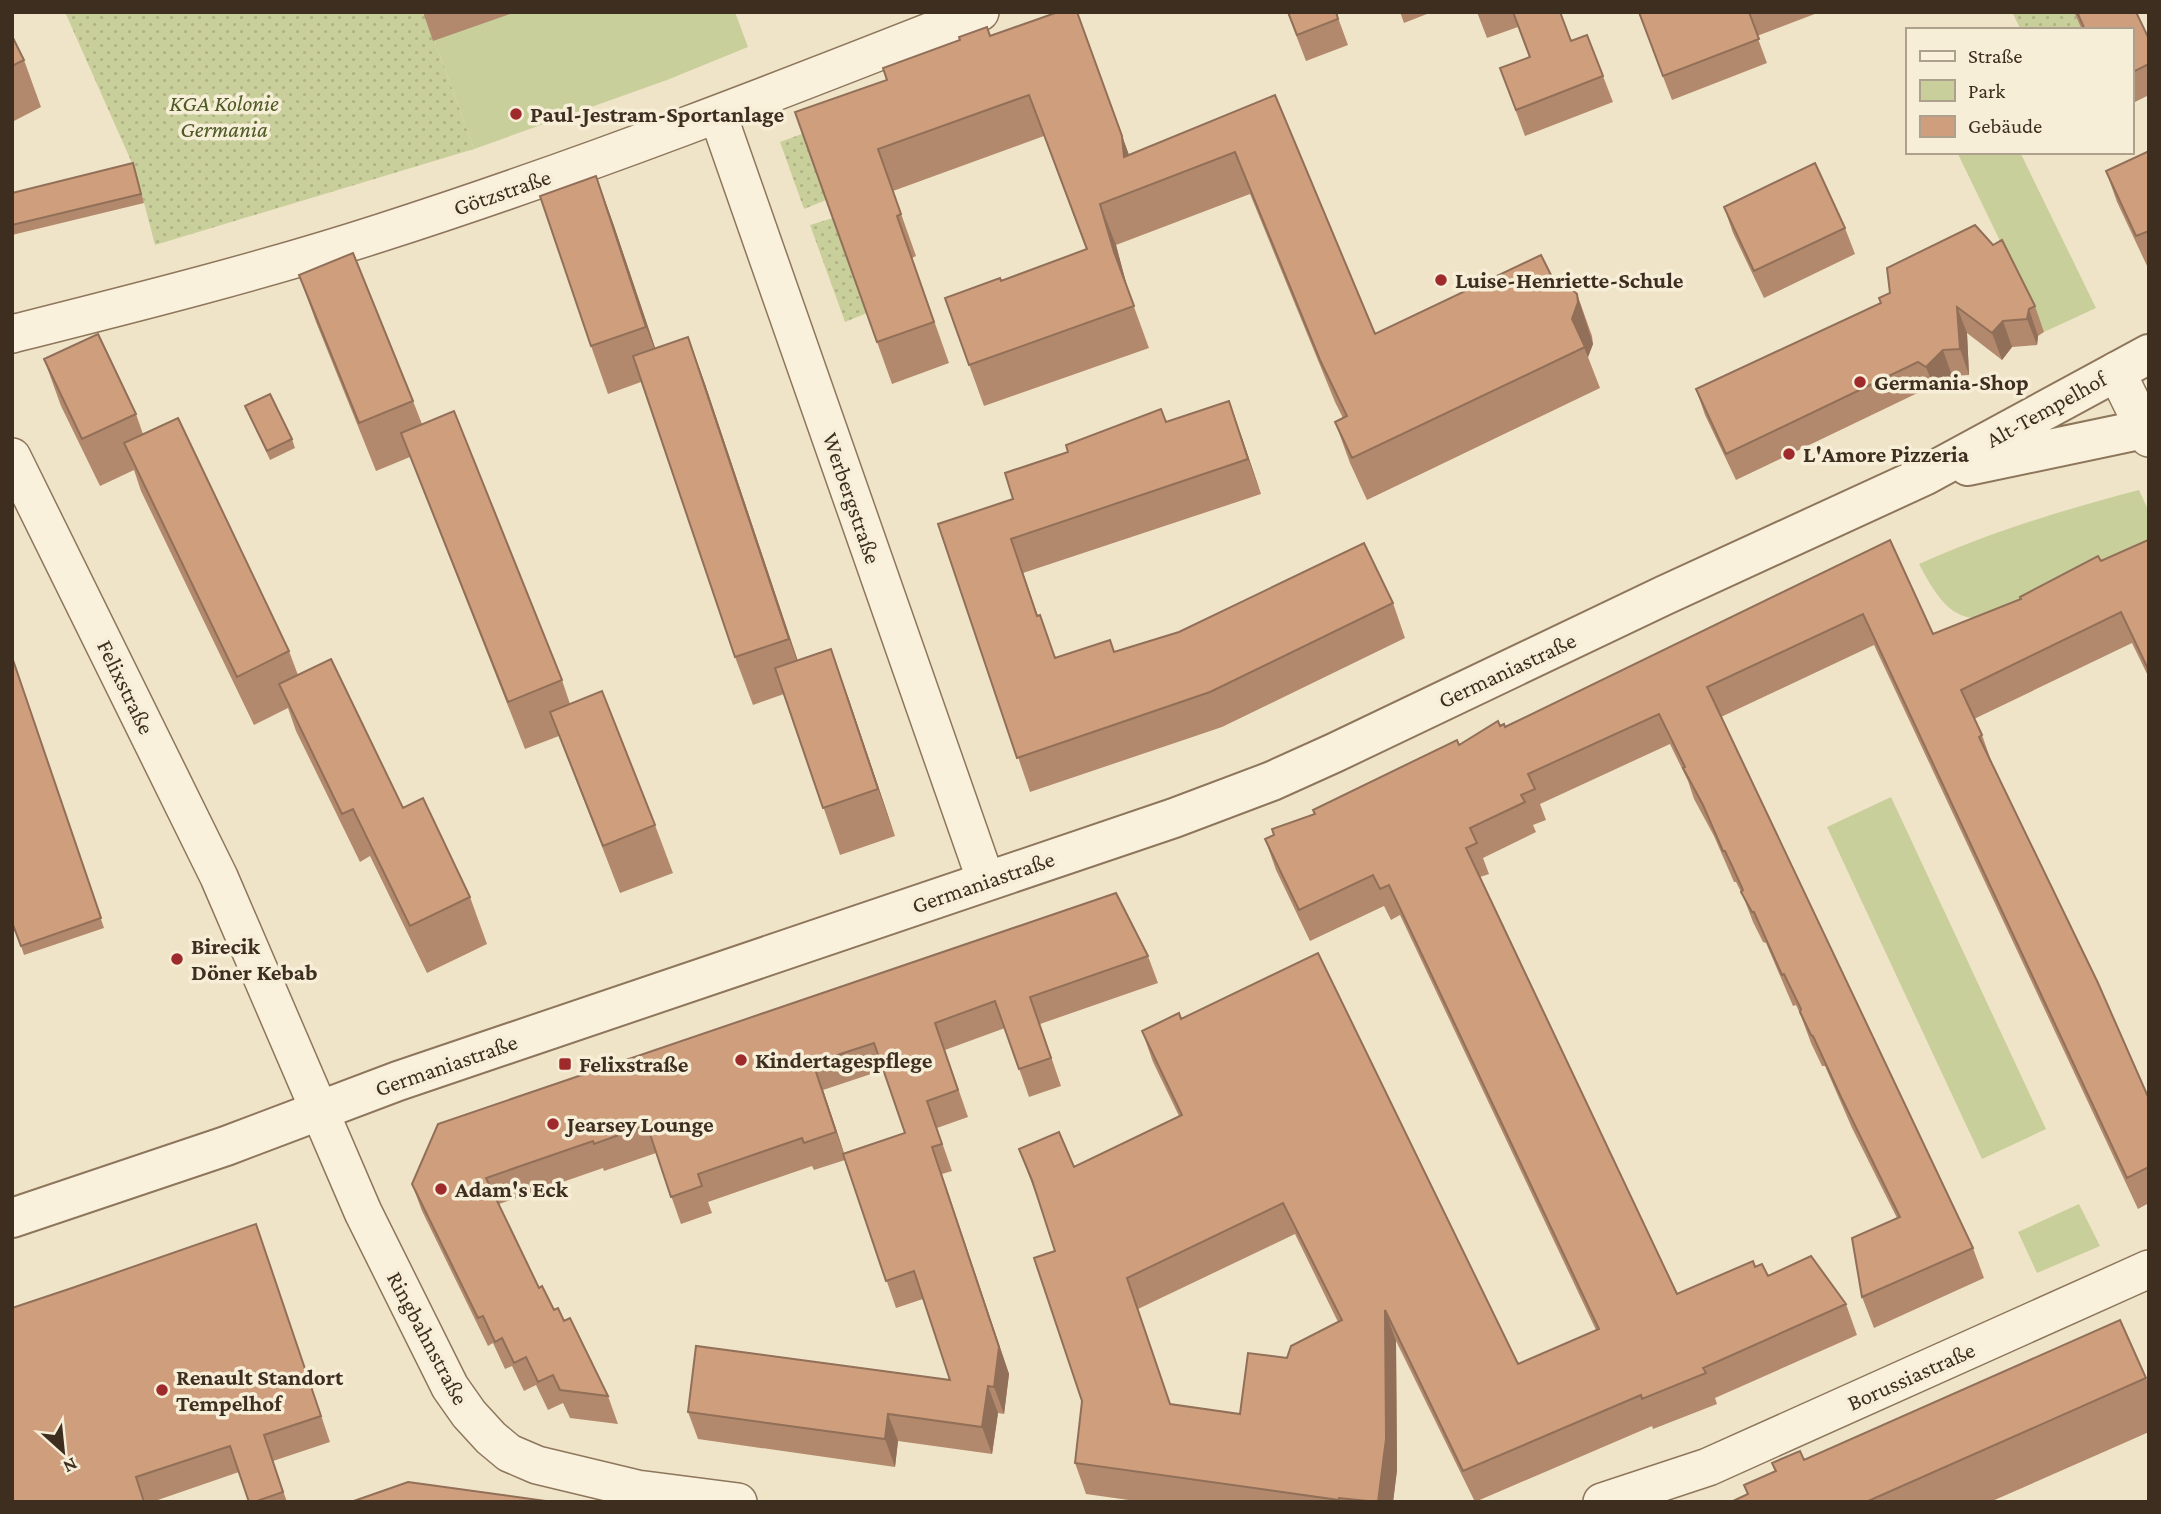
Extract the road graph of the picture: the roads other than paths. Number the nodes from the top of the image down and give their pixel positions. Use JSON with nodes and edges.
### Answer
{"nodes":[{"id":1,"x":980,"y":12,"type":"edge"},
{"id":2,"x":718,"y":115,"type":"junction"},
{"id":3,"x":12,"y":334,"type":"edge"},
{"id":4,"x":2132,"y":362,"type":"edge"},
{"id":5,"x":2147,"y":432,"type":"edge"},
{"id":6,"x":12,"y":457,"type":"edge"},
{"id":7,"x":1924,"y":476,"type":"junction"},
{"id":8,"x":986,"y":881,"type":"junction"},
{"id":9,"x":320,"y":1111,"type":"junction"},
{"id":10,"x":12,"y":1218,"type":"edge"},
{"id":11,"x":2149,"y":1269,"type":"edge"},
{"id":12,"x":1671,"y":1490,"type":"edge"},
{"id":13,"x":738,"y":1502,"type":"edge"},
{"id":14,"x":1602,"y":1502,"type":"edge"}],
"edges":[{"from":1,"to":2,"type":"street","name":"Götzstraße"},
{"from":2,"to":3,"type":"street","name":"Götzstraße"},
{"from":2,"to":8,"type":"street","name":"Werbergstraße"},
{"from":4,"to":5,"type":"street"},
{"from":4,"to":7,"type":"street","name":"Alt-Tempelhof"},
{"from":5,"to":7,"type":"street","name":"Alt-Tempelhof"},
{"from":6,"to":9,"type":"street","name":"Felixstraße"},
{"from":7,"to":8,"type":"street","name":"Germaniastraße"},
{"from":8,"to":9,"type":"street","name":"Germaniastraße"},
{"from":9,"to":10,"type":"street","name":"Germaniastraße"},
{"from":9,"to":13,"type":"street","name":"Ringbahnstraße"},
{"from":11,"to":12,"type":"street","name":"Borussiastraße"},
{"from":12,"to":14,"type":"street","name":"Borussiastraße"}]}
